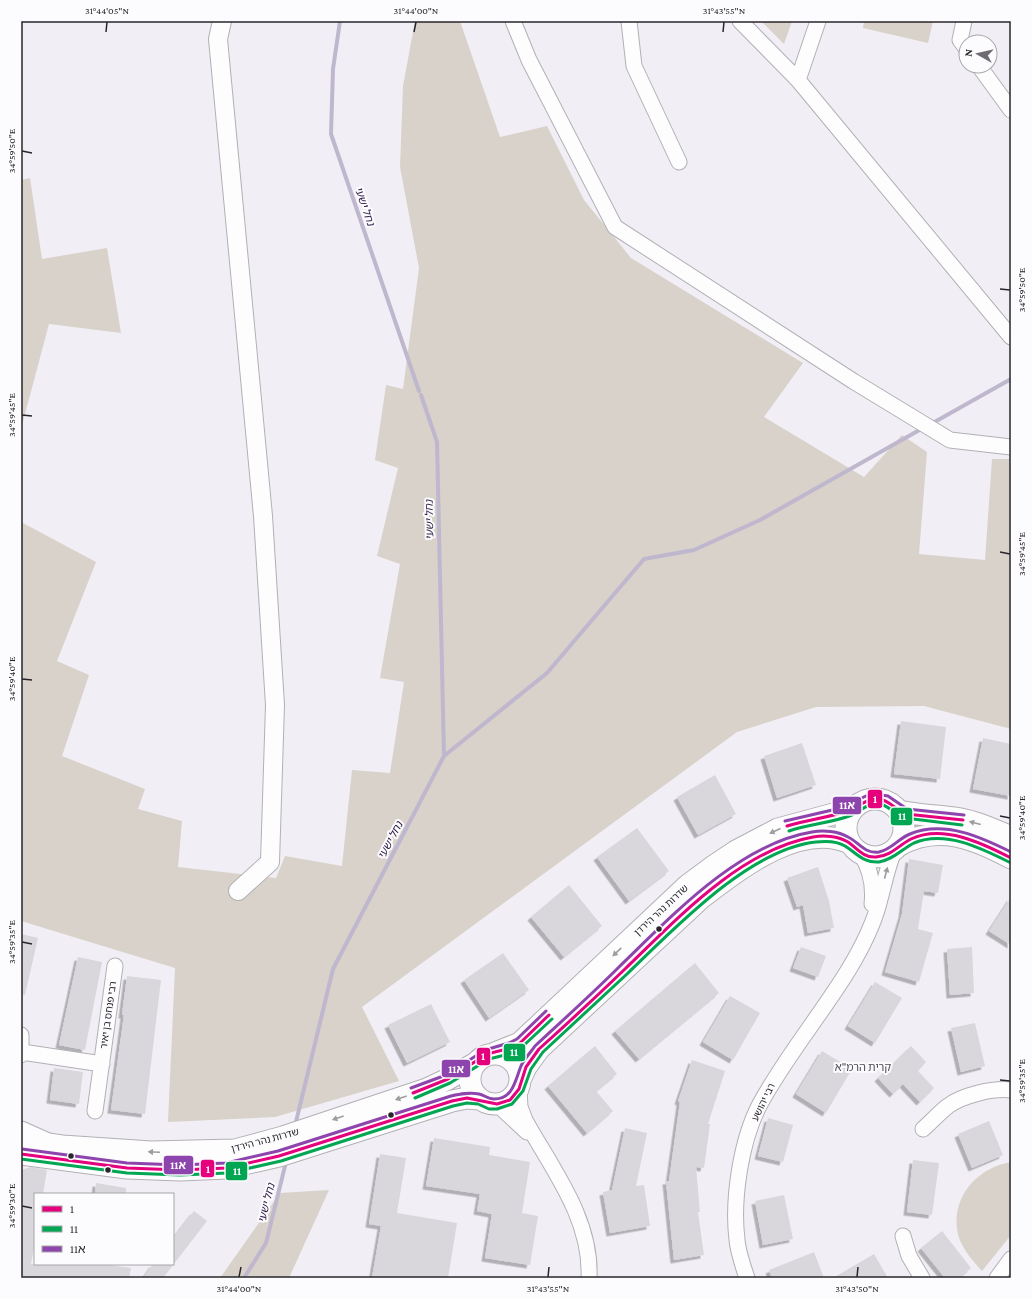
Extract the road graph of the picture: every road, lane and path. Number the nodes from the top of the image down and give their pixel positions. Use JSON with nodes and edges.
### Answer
{"nodes":[{"id":1,"x":222,"y":21,"type":"edge"},
{"id":2,"x":513,"y":21,"type":"edge"},
{"id":3,"x":629,"y":21,"type":"edge"},
{"id":4,"x":740,"y":21,"type":"edge"},
{"id":5,"x":818,"y":21,"type":"edge"},
{"id":6,"x":964,"y":21,"type":"edge"},
{"id":7,"x":961,"y":34,"type":"edge"},
{"id":8,"x":985,"y":74,"type":"edge"},
{"id":9,"x":798,"y":80,"type":"junction"},
{"id":10,"x":1011,"y":110,"type":"edge"},
{"id":11,"x":679,"y":162,"type":"dead end"},
{"id":12,"x":1011,"y":337,"type":"edge"},
{"id":13,"x":1011,"y":447,"type":"edge"},
{"id":14,"x":852,"y":809,"type":"junction"},
{"id":15,"x":898,"y":810,"type":"junction"},
{"id":16,"x":1011,"y":837,"type":"edge"},
{"id":17,"x":855,"y":848,"type":"junction"},
{"id":18,"x":896,"y":848,"type":"junction"},
{"id":19,"x":1011,"y":858,"type":"edge"},
{"id":20,"x":238,"y":891,"type":"dead end"},
{"id":21,"x":860,"y":949,"type":"junction"},
{"id":22,"x":115,"y":966,"type":"dead end"},
{"id":23,"x":21,"y":1035,"type":"edge"},
{"id":24,"x":21,"y":1053,"type":"edge"},
{"id":25,"x":495,"y":1053,"type":"junction"},
{"id":26,"x":102,"y":1064,"type":"junction"},
{"id":27,"x":474,"y":1064,"type":"junction"},
{"id":28,"x":520,"y":1085,"type":"junction"},
{"id":29,"x":1011,"y":1090,"type":"edge"},
{"id":30,"x":488,"y":1101,"type":"junction"},
{"id":31,"x":95,"y":1111,"type":"dead end"},
{"id":32,"x":923,"y":1129,"type":"dead end"},
{"id":33,"x":21,"y":1132,"type":"edge"},
{"id":34,"x":539,"y":1146,"type":"junction"},
{"id":35,"x":21,"y":1154,"type":"edge"},
{"id":36,"x":231,"y":1159,"type":"junction"},
{"id":37,"x":903,"y":1236,"type":"dead end"},
{"id":38,"x":1011,"y":1259,"type":"edge"},
{"id":39,"x":589,"y":1278,"type":"edge"},
{"id":40,"x":747,"y":1278,"type":"edge"},
{"id":41,"x":922,"y":1278,"type":"edge"},
{"id":42,"x":997,"y":1278,"type":"edge"}],
"edges":[{"from":1,"to":20,"type":"street"},
{"from":2,"to":13,"type":"street"},
{"from":3,"to":11,"type":"street"},
{"from":4,"to":9,"type":"street"},
{"from":5,"to":9,"type":"street"},
{"from":6,"to":7,"type":"street"},
{"from":8,"to":10,"type":"street"},
{"from":9,"to":12,"type":"street"},
{"from":14,"to":15,"type":"main road"},
{"from":14,"to":17,"type":"main road"},
{"from":14,"to":25,"type":"main road","name":"שדרות נהר הירדן","one_way":true},
{"from":16,"to":15,"type":"main road","one_way":true},
{"from":15,"to":18,"type":"main road"},
{"from":17,"to":18,"type":"main road"},
{"from":17,"to":21,"type":"street","name":"רבי יהושע"},
{"from":17,"to":28,"type":"main road","name":"שדרות נהר הירדן"},
{"from":18,"to":19,"type":"main road"},
{"from":21,"to":18,"type":"street","name":"רבי יהושע","one_way":true},
{"from":21,"to":40,"type":"street","name":"רבי יהושע"},
{"from":22,"to":26,"type":"street","name":"רבי פנחס בן יאיר"},
{"from":23,"to":24,"type":"street"},
{"from":24,"to":26,"type":"street"},
{"from":25,"to":27,"type":"main road"},
{"from":25,"to":28,"type":"main road"},
{"from":26,"to":31,"type":"street","name":"רבי פנחס בן יאיר"},
{"from":27,"to":30,"type":"main road"},
{"from":27,"to":36,"type":"main road","name":"שדרות נהר הירדן","one_way":true},
{"from":28,"to":30,"type":"main road"},
{"from":28,"to":34,"type":"street"},
{"from":29,"to":32,"type":"street"},
{"from":30,"to":34,"type":"street"},
{"from":30,"to":36,"type":"main road","name":"שדרות נהר הירדן"},
{"from":36,"to":33,"type":"main road","name":"שדרות נהר הירדן","one_way":true},
{"from":34,"to":39,"type":"street"},
{"from":35,"to":36,"type":"main road","name":"שדרות נהר הירדן"},
{"from":37,"to":41,"type":"street"},
{"from":38,"to":42,"type":"street"}]}
